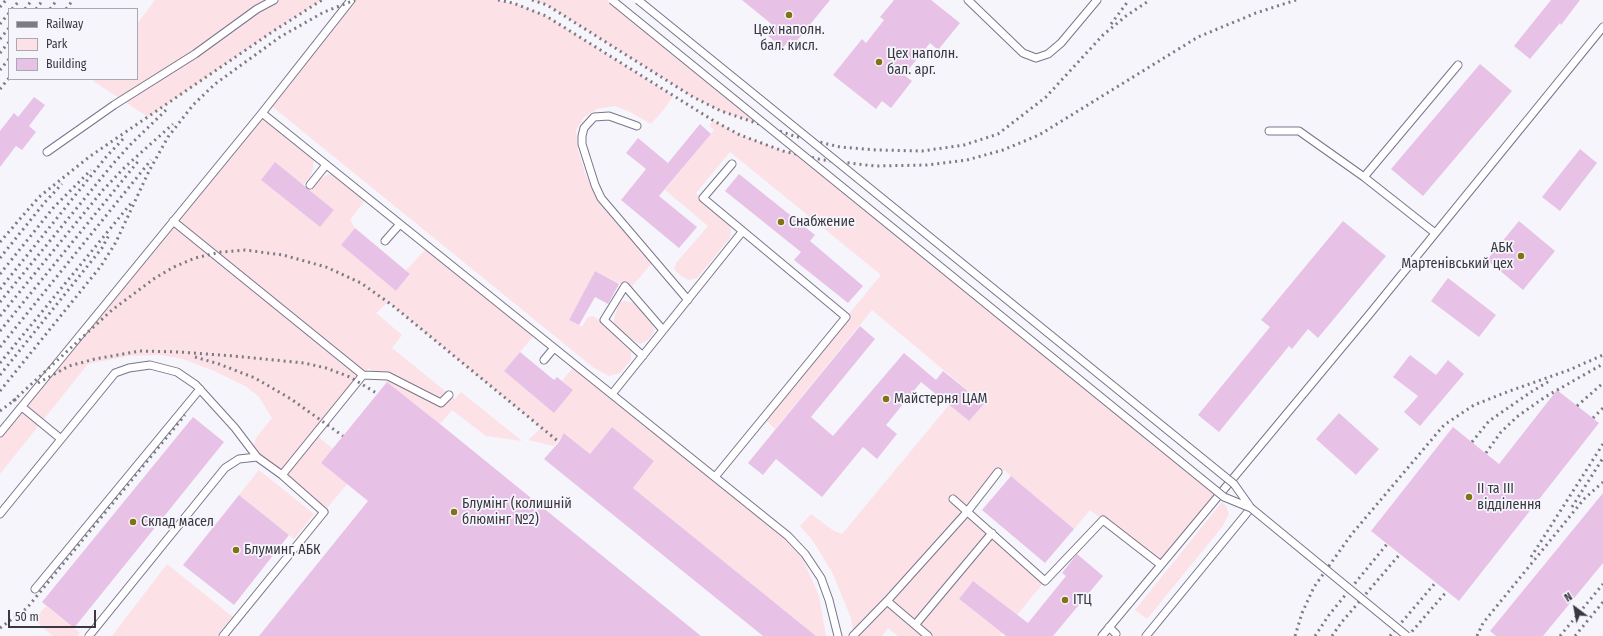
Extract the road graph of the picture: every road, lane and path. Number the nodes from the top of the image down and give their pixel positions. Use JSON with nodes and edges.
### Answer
{"nodes":[{"id":1,"x":274,"y":0,"type":"edge"},
{"id":2,"x":351,"y":0,"type":"edge"},
{"id":3,"x":612,"y":0,"type":"edge"},
{"id":4,"x":638,"y":0,"type":"edge"},
{"id":5,"x":968,"y":0,"type":"edge"},
{"id":6,"x":1097,"y":0,"type":"edge"},
{"id":7,"x":1603,"y":27,"type":"edge"},
{"id":8,"x":1458,"y":64,"type":"dead end"},
{"id":9,"x":262,"y":113,"type":"junction"},
{"id":10,"x":637,"y":126,"type":"dead end"},
{"id":11,"x":1269,"y":131,"type":"dead end"},
{"id":12,"x":47,"y":152,"type":"dead end"},
{"id":13,"x":732,"y":164,"type":"dead end"},
{"id":14,"x":326,"y":165,"type":"junction"},
{"id":15,"x":1364,"y":177,"type":"junction"},
{"id":16,"x":310,"y":185,"type":"dead end"},
{"id":17,"x":173,"y":221,"type":"junction"},
{"id":18,"x":400,"y":224,"type":"junction"},
{"id":19,"x":742,"y":232,"type":"junction"},
{"id":20,"x":1435,"y":233,"type":"junction"},
{"id":21,"x":385,"y":241,"type":"dead end"},
{"id":22,"x":688,"y":300,"type":"junction"},
{"id":23,"x":663,"y":330,"type":"junction"},
{"id":24,"x":554,"y":348,"type":"junction"},
{"id":25,"x":643,"y":356,"type":"junction"},
{"id":26,"x":544,"y":360,"type":"dead end"},
{"id":27,"x":363,"y":375,"type":"junction"},
{"id":28,"x":200,"y":389,"type":"junction"},
{"id":29,"x":449,"y":394,"type":"dead end"},
{"id":30,"x":612,"y":394,"type":"junction"},
{"id":31,"x":22,"y":407,"type":"junction"},
{"id":32,"x":0,"y":433,"type":"edge"},
{"id":33,"x":61,"y":439,"type":"junction"},
{"id":34,"x":257,"y":457,"type":"junction"},
{"id":35,"x":998,"y":472,"type":"dead end"},
{"id":36,"x":282,"y":475,"type":"junction"},
{"id":37,"x":715,"y":477,"type":"junction"},
{"id":38,"x":954,"y":499,"type":"dead end"},
{"id":39,"x":1251,"y":508,"type":"junction"},
{"id":40,"x":967,"y":512,"type":"junction"},
{"id":41,"x":0,"y":514,"type":"edge"},
{"id":42,"x":992,"y":533,"type":"junction"},
{"id":43,"x":1161,"y":565,"type":"junction"},
{"id":44,"x":35,"y":589,"type":"dead end"},
{"id":45,"x":887,"y":601,"type":"junction"},
{"id":46,"x":915,"y":625,"type":"junction"},
{"id":47,"x":1109,"y":627,"type":"junction"},
{"id":48,"x":1116,"y":634,"type":"dead end"},
{"id":49,"x":89,"y":636,"type":"edge"},
{"id":50,"x":223,"y":636,"type":"edge"},
{"id":51,"x":838,"y":636,"type":"edge"},
{"id":52,"x":853,"y":636,"type":"edge"},
{"id":53,"x":928,"y":636,"type":"edge"},
{"id":54,"x":1102,"y":636,"type":"edge"},
{"id":55,"x":1146,"y":636,"type":"edge"},
{"id":56,"x":1407,"y":636,"type":"edge"}],
"edges":[{"from":1,"to":12,"type":"lane"},
{"from":2,"to":9,"type":"lane"},
{"from":3,"to":39,"type":"lane","bridge":true},
{"from":4,"to":39,"type":"lane","bridge":true},
{"from":5,"to":6,"type":"lane"},
{"from":7,"to":20,"type":"lane"},
{"from":8,"to":15,"type":"lane"},
{"from":9,"to":14,"type":"lane"},
{"from":9,"to":17,"type":"lane"},
{"from":10,"to":22,"type":"lane"},
{"from":11,"to":15,"type":"lane"},
{"from":13,"to":19,"type":"lane"},
{"from":14,"to":16,"type":"lane"},
{"from":14,"to":18,"type":"lane"},
{"from":15,"to":20,"type":"lane"},
{"from":17,"to":27,"type":"lane"},
{"from":17,"to":31,"type":"lane"},
{"from":18,"to":21,"type":"lane"},
{"from":18,"to":24,"type":"lane"},
{"from":19,"to":22,"type":"lane"},
{"from":19,"to":37,"type":"lane"},
{"from":20,"to":43,"type":"lane"},
{"from":22,"to":23,"type":"lane"},
{"from":23,"to":25,"type":"lane"},
{"from":23,"to":25,"type":"lane"},
{"from":24,"to":26,"type":"lane"},
{"from":24,"to":30,"type":"lane"},
{"from":25,"to":30,"type":"lane"},
{"from":27,"to":29,"type":"lane"},
{"from":27,"to":36,"type":"lane"},
{"from":28,"to":33,"type":"lane"},
{"from":28,"to":34,"type":"lane"},
{"from":28,"to":44,"type":"lane"},
{"from":30,"to":37,"type":"lane"},
{"from":31,"to":32,"type":"lane"},
{"from":31,"to":33,"type":"lane"},
{"from":33,"to":41,"type":"lane"},
{"from":34,"to":36,"type":"lane"},
{"from":34,"to":49,"type":"lane"},
{"from":35,"to":40,"type":"lane"},
{"from":36,"to":50,"type":"lane"},
{"from":37,"to":51,"type":"lane"},
{"from":38,"to":40,"type":"lane"},
{"from":39,"to":55,"type":"lane"},
{"from":39,"to":56,"type":"lane","bridge":true},
{"from":40,"to":42,"type":"lane"},
{"from":40,"to":45,"type":"lane"},
{"from":42,"to":43,"type":"lane"},
{"from":42,"to":46,"type":"lane"},
{"from":43,"to":47,"type":"lane"},
{"from":45,"to":46,"type":"lane"},
{"from":45,"to":52,"type":"lane"},
{"from":46,"to":53,"type":"lane"},
{"from":47,"to":48,"type":"lane"},
{"from":47,"to":54,"type":"lane"}]}
